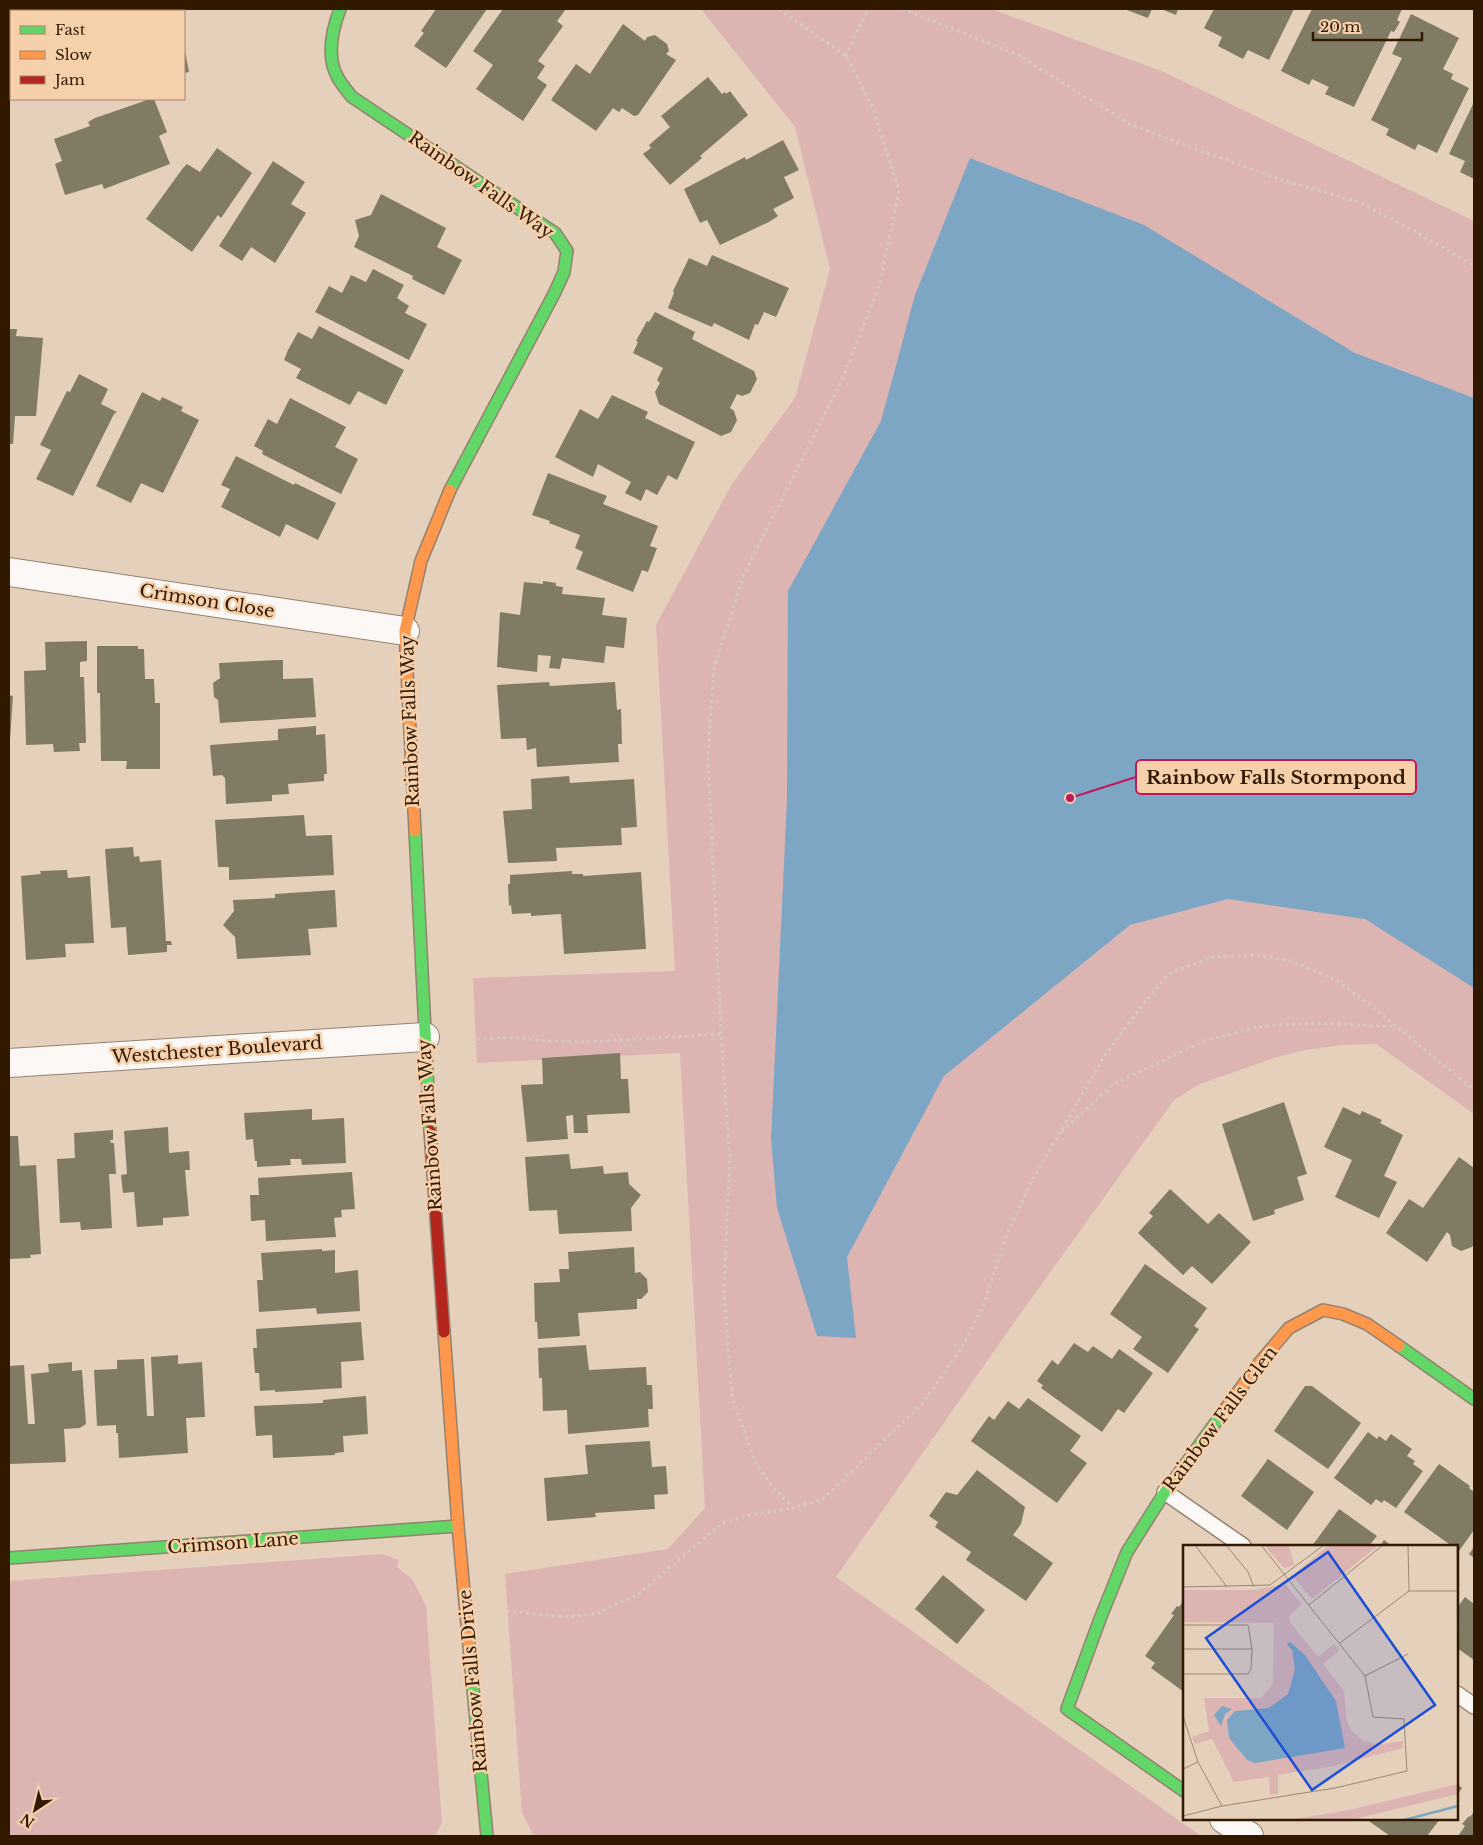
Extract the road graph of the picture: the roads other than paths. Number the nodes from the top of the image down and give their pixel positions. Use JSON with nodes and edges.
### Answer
{"nodes":[{"id":1,"x":340,"y":9,"type":"edge"},
{"id":2,"x":9,"y":572,"type":"edge"},
{"id":3,"x":405,"y":631,"type":"junction"},
{"id":4,"x":425,"y":1037,"type":"junction"},
{"id":5,"x":9,"y":1063,"type":"edge"},
{"id":6,"x":1474,"y":1399,"type":"edge"},
{"id":7,"x":1165,"y":1492,"type":"junction"},
{"id":8,"x":458,"y":1526,"type":"junction"},
{"id":9,"x":1243,"y":1545,"type":"edge"},
{"id":10,"x":9,"y":1558,"type":"edge"},
{"id":11,"x":1458,"y":1695,"type":"edge"},
{"id":12,"x":1474,"y":1706,"type":"edge"},
{"id":13,"x":1183,"y":1790,"type":"edge"},
{"id":14,"x":1225,"y":1820,"type":"edge"},
{"id":15,"x":487,"y":1836,"type":"edge"},
{"id":16,"x":1249,"y":1836,"type":"edge"}],
"edges":[{"from":1,"to":3,"type":"street","name":"Rainbow Falls Way"},
{"from":2,"to":3,"type":"street","name":"Crimson Close"},
{"from":3,"to":4,"type":"street","name":"Rainbow Falls Way"},
{"from":4,"to":5,"type":"street","name":"Westchester Boulevard"},
{"from":4,"to":8,"type":"street","name":"Rainbow Falls Way"},
{"from":6,"to":7,"type":"street","name":"Rainbow Falls Glen"},
{"from":7,"to":9,"type":"lane"},
{"from":7,"to":13,"type":"street","name":"Rainbow Falls Glen"},
{"from":8,"to":10,"type":"street","name":"Crimson Lane"},
{"from":8,"to":15,"type":"street","name":"Rainbow Falls Drive"},
{"from":11,"to":12,"type":"lane"},
{"from":14,"to":16,"type":"street"}]}
